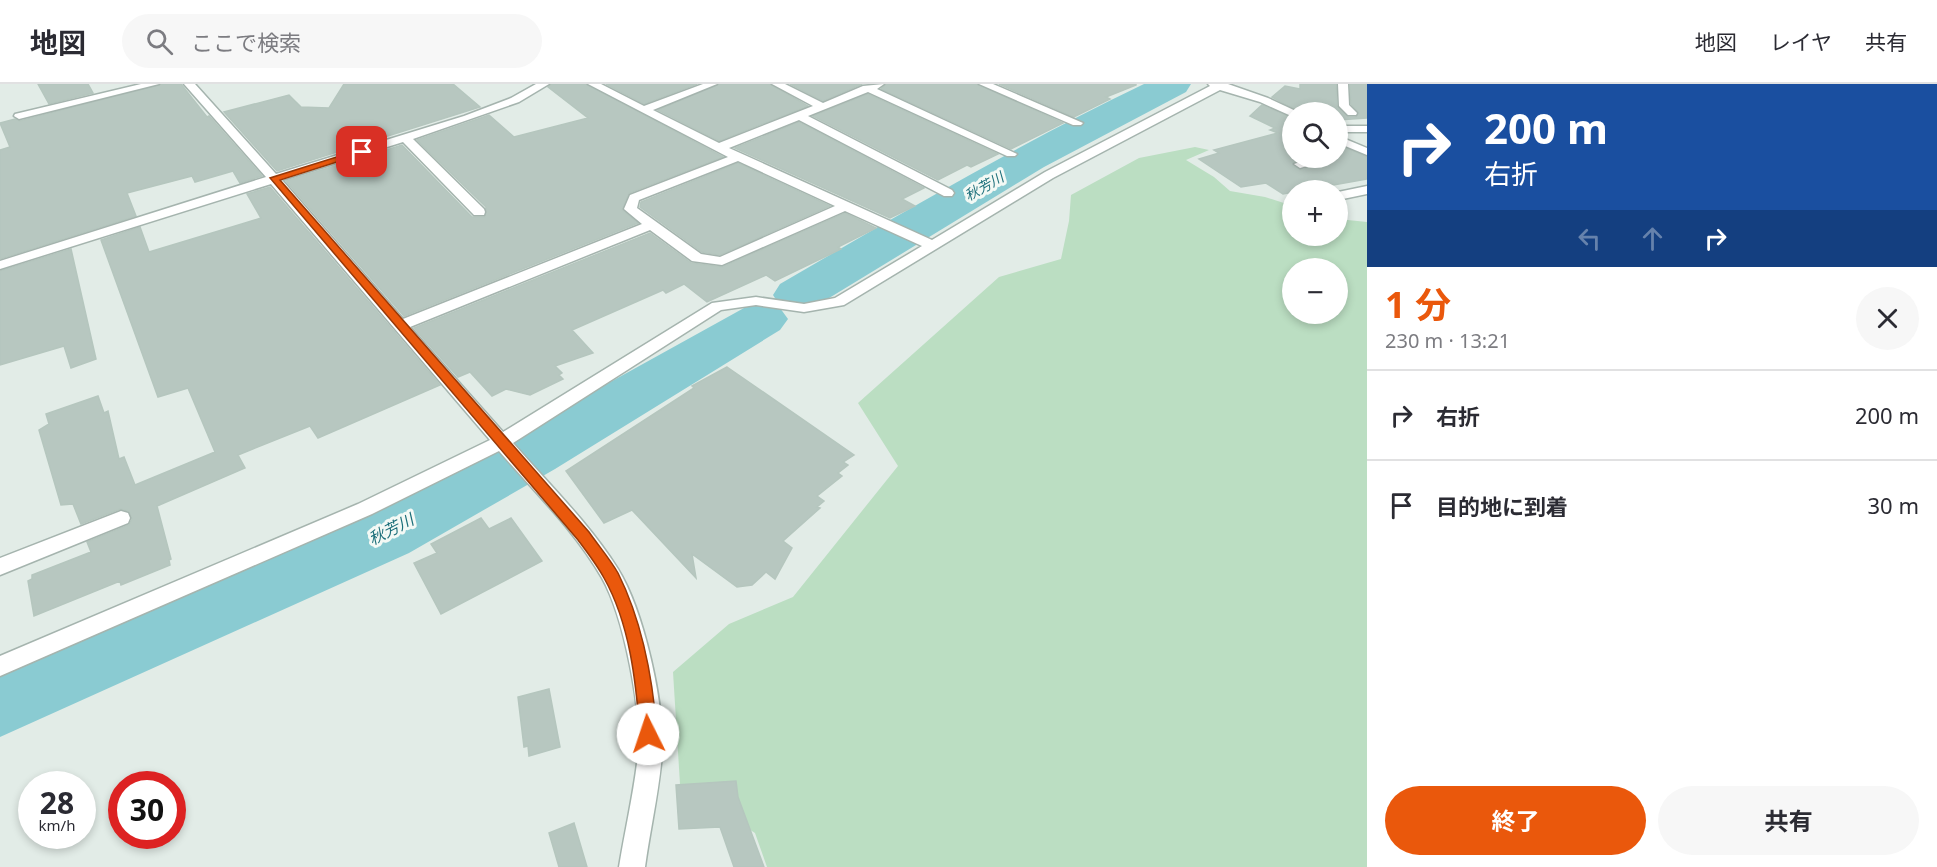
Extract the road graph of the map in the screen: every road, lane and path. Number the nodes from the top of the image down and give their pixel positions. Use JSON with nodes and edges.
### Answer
{"nodes":[{"id":1,"x":154,"y":84,"type":"edge"},
{"id":2,"x":189,"y":84,"type":"edge"},
{"id":3,"x":544,"y":84,"type":"edge"},
{"id":4,"x":593,"y":84,"type":"edge"},
{"id":5,"x":711,"y":84,"type":"edge"},
{"id":6,"x":777,"y":84,"type":"edge"},
{"id":7,"x":879,"y":84,"type":"edge"},
{"id":8,"x":984,"y":84,"type":"edge"},
{"id":9,"x":1343,"y":84,"type":"edge"},
{"id":10,"x":1219,"y":85,"type":"edge"},
{"id":11,"x":867,"y":88,"type":"junction"},
{"id":12,"x":823,"y":107,"type":"junction"},
{"id":13,"x":1282,"y":108,"type":"edge"},
{"id":14,"x":644,"y":110,"type":"junction"},
{"id":15,"x":1348,"y":113,"type":"edge"},
{"id":16,"x":1352,"y":113,"type":"junction"},
{"id":17,"x":1367,"y":114,"type":"edge"},
{"id":18,"x":19,"y":116,"type":"dead end"},
{"id":19,"x":800,"y":116,"type":"junction"},
{"id":20,"x":1077,"y":123,"type":"dead end"},
{"id":21,"x":1348,"y":129,"type":"edge"},
{"id":22,"x":1367,"y":129,"type":"edge"},
{"id":23,"x":405,"y":138,"type":"junction"},
{"id":24,"x":1348,"y":144,"type":"edge"},
{"id":25,"x":1351,"y":146,"type":"junction"},
{"id":26,"x":720,"y":147,"type":"junction"},
{"id":27,"x":1348,"y":148,"type":"edge"},
{"id":28,"x":1367,"y":152,"type":"edge"},
{"id":29,"x":1011,"y":154,"type":"dead end"},
{"id":30,"x":738,"y":157,"type":"junction"},
{"id":31,"x":274,"y":178,"type":"junction"},
{"id":32,"x":1367,"y":190,"type":"edge"},
{"id":33,"x":948,"y":193,"type":"dead end"},
{"id":34,"x":1348,"y":194,"type":"edge"},
{"id":35,"x":845,"y":206,"type":"junction"},
{"id":36,"x":479,"y":212,"type":"dead end"},
{"id":37,"x":651,"y":225,"type":"junction"},
{"id":38,"x":927,"y":242,"type":"junction"},
{"id":39,"x":0,"y":265,"type":"edge"},
{"id":40,"x":401,"y":325,"type":"junction"},
{"id":41,"x":506,"y":448,"type":"junction"},
{"id":42,"x":121,"y":518,"type":"dead end"},
{"id":43,"x":0,"y":567,"type":"edge"},
{"id":44,"x":0,"y":666,"type":"edge"},
{"id":45,"x":632,"y":867,"type":"edge"}],
"edges":[{"from":1,"to":18,"type":"street"},
{"from":2,"to":31,"type":"street"},
{"from":3,"to":23,"type":"street"},
{"from":4,"to":14,"type":"street"},
{"from":5,"to":14,"type":"street"},
{"from":6,"to":12,"type":"street"},
{"from":7,"to":11,"type":"street"},
{"from":8,"to":20,"type":"street"},
{"from":9,"to":16,"type":"street"},
{"from":10,"to":13,"type":"street"},
{"from":10,"to":38,"type":"street"},
{"from":11,"to":12,"type":"street"},
{"from":11,"to":29,"type":"street"},
{"from":12,"to":19,"type":"street"},
{"from":14,"to":26,"type":"street"},
{"from":15,"to":16,"type":"street"},
{"from":16,"to":17,"type":"street"},
{"from":19,"to":26,"type":"street"},
{"from":19,"to":33,"type":"street"},
{"from":21,"to":22,"type":"street"},
{"from":23,"to":31,"type":"street"},
{"from":23,"to":36,"type":"street"},
{"from":24,"to":25,"type":"street"},
{"from":25,"to":27,"type":"street"},
{"from":25,"to":28,"type":"street"},
{"from":26,"to":30,"type":"street"},
{"from":30,"to":35,"type":"street"},
{"from":30,"to":37,"type":"street"},
{"from":31,"to":39,"type":"street"},
{"from":31,"to":40,"type":"street"},
{"from":32,"to":34,"type":"street"},
{"from":35,"to":37,"type":"street"},
{"from":35,"to":38,"type":"street"},
{"from":37,"to":40,"type":"street"},
{"from":38,"to":41,"type":"street"},
{"from":40,"to":41,"type":"street"},
{"from":41,"to":44,"type":"street"},
{"from":41,"to":45,"type":"street"},
{"from":42,"to":43,"type":"street"}]}
